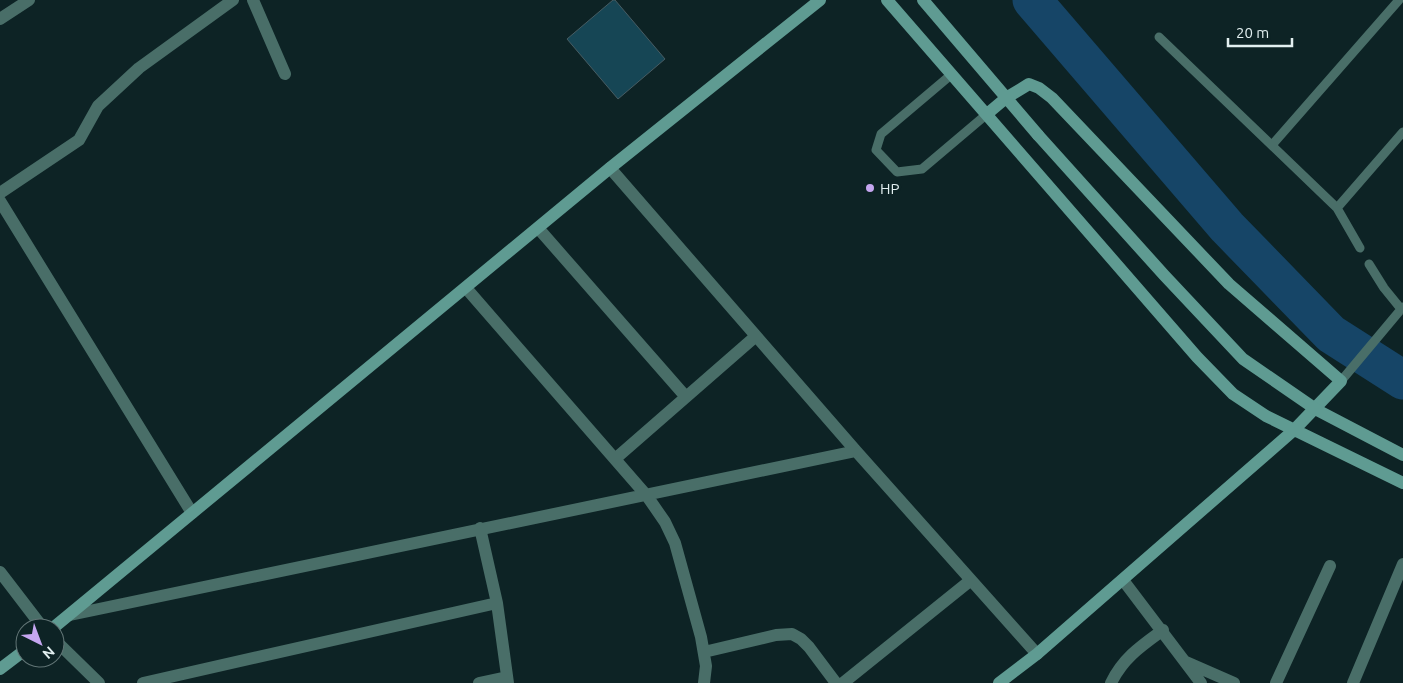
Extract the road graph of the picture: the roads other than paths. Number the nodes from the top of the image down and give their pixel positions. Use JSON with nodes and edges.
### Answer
{"nodes":[{"id":1,"x":29,"y":0,"type":"edge"},
{"id":2,"x":233,"y":0,"type":"edge"},
{"id":3,"x":253,"y":0,"type":"edge"},
{"id":4,"x":820,"y":0,"type":"edge"},
{"id":5,"x":887,"y":0,"type":"edge"},
{"id":6,"x":924,"y":0,"type":"edge"},
{"id":7,"x":1399,"y":0,"type":"edge"},
{"id":8,"x":0,"y":19,"type":"edge"},
{"id":9,"x":1159,"y":37,"type":"dead end"},
{"id":10,"x":285,"y":74,"type":"dead end"},
{"id":11,"x":952,"y":74,"type":"junction"},
{"id":12,"x":1006,"y":98,"type":"junction"},
{"id":13,"x":986,"y":114,"type":"junction"},
{"id":14,"x":1403,"y":132,"type":"edge"},
{"id":15,"x":1272,"y":145,"type":"junction"},
{"id":16,"x":610,"y":168,"type":"junction"},
{"id":17,"x":0,"y":193,"type":"edge"},
{"id":18,"x":0,"y":201,"type":"edge"},
{"id":19,"x":1337,"y":208,"type":"junction"},
{"id":20,"x":538,"y":228,"type":"junction"},
{"id":21,"x":1360,"y":248,"type":"dead end"},
{"id":22,"x":1369,"y":264,"type":"dead end"},
{"id":23,"x":466,"y":288,"type":"junction"},
{"id":24,"x":1402,"y":308,"type":"edge"},
{"id":25,"x":756,"y":336,"type":"junction"},
{"id":26,"x":1341,"y":381,"type":"junction"},
{"id":27,"x":686,"y":397,"type":"junction"},
{"id":28,"x":1294,"y":430,"type":"junction"},
{"id":29,"x":856,"y":451,"type":"junction"},
{"id":30,"x":1403,"y":454,"type":"edge"},
{"id":31,"x":616,"y":459,"type":"junction"},
{"id":32,"x":1403,"y":483,"type":"edge"},
{"id":33,"x":647,"y":496,"type":"junction"},
{"id":34,"x":192,"y":513,"type":"junction"},
{"id":35,"x":480,"y":528,"type":"junction"},
{"id":36,"x":1403,"y":564,"type":"edge"},
{"id":37,"x":1330,"y":566,"type":"dead end"},
{"id":38,"x":0,"y":572,"type":"edge"},
{"id":39,"x":971,"y":580,"type":"junction"},
{"id":40,"x":1122,"y":580,"type":"junction"},
{"id":41,"x":497,"y":603,"type":"junction"},
{"id":42,"x":70,"y":615,"type":"junction"},
{"id":43,"x":35,"y":618,"type":"edge"},
{"id":44,"x":65,"y":619,"type":"edge"},
{"id":45,"x":1163,"y":630,"type":"junction"},
{"id":46,"x":65,"y":650,"type":"edge"},
{"id":47,"x":704,"y":652,"type":"junction"},
{"id":48,"x":1037,"y":654,"type":"junction"},
{"id":49,"x":15,"y":658,"type":"edge"},
{"id":50,"x":1186,"y":662,"type":"junction"},
{"id":51,"x":0,"y":669,"type":"edge"},
{"id":52,"x":508,"y":680,"type":"edge"},
{"id":53,"x":99,"y":683,"type":"edge"},
{"id":54,"x":143,"y":683,"type":"edge"},
{"id":55,"x":478,"y":683,"type":"edge"},
{"id":56,"x":704,"y":683,"type":"edge"},
{"id":57,"x":836,"y":683,"type":"edge"},
{"id":58,"x":843,"y":683,"type":"edge"},
{"id":59,"x":999,"y":683,"type":"edge"},
{"id":60,"x":1111,"y":683,"type":"edge"},
{"id":61,"x":1202,"y":683,"type":"edge"},
{"id":62,"x":1234,"y":683,"type":"edge"},
{"id":63,"x":1276,"y":683,"type":"edge"},
{"id":64,"x":1353,"y":683,"type":"edge"}],
"edges":[{"from":1,"to":8,"type":"street"},
{"from":2,"to":17,"type":"street"},
{"from":3,"to":10,"type":"street"},
{"from":4,"to":16,"type":"street"},
{"from":5,"to":11,"type":"street"},
{"from":6,"to":12,"type":"street"},
{"from":7,"to":15,"type":"lane"},
{"from":9,"to":15,"type":"lane"},
{"from":11,"to":13,"type":"street"},
{"from":11,"to":13,"type":"lane"},
{"from":12,"to":13,"type":"street"},
{"from":12,"to":26,"type":"street"},
{"from":12,"to":30,"type":"street","bridge":true},
{"from":13,"to":28,"type":"street"},
{"from":14,"to":19,"type":"lane"},
{"from":15,"to":19,"type":"lane"},
{"from":16,"to":20,"type":"street"},
{"from":16,"to":25,"type":"street"},
{"from":18,"to":34,"type":"street"},
{"from":19,"to":21,"type":"lane"},
{"from":20,"to":23,"type":"street"},
{"from":20,"to":27,"type":"street"},
{"from":22,"to":24,"type":"lane"},
{"from":23,"to":31,"type":"street"},
{"from":23,"to":34,"type":"street"},
{"from":24,"to":26,"type":"lane"},
{"from":25,"to":27,"type":"street"},
{"from":25,"to":29,"type":"street"},
{"from":26,"to":28,"type":"street"},
{"from":27,"to":31,"type":"street"},
{"from":28,"to":32,"type":"street"},
{"from":28,"to":40,"type":"street"},
{"from":29,"to":33,"type":"street"},
{"from":29,"to":39,"type":"street"},
{"from":31,"to":33,"type":"street"},
{"from":33,"to":35,"type":"street"},
{"from":33,"to":47,"type":"street"},
{"from":34,"to":42,"type":"street"},
{"from":35,"to":41,"type":"street"},
{"from":35,"to":42,"type":"street"},
{"from":36,"to":64,"type":"street"},
{"from":37,"to":63,"type":"street"},
{"from":38,"to":43,"type":"street"},
{"from":39,"to":48,"type":"street"},
{"from":39,"to":58,"type":"street"},
{"from":40,"to":45,"type":"street"},
{"from":40,"to":48,"type":"street"},
{"from":41,"to":52,"type":"street"},
{"from":41,"to":54,"type":"street"},
{"from":42,"to":44,"type":"street"},
{"from":45,"to":50,"type":"street"},
{"from":45,"to":60,"type":"street"},
{"from":46,"to":53,"type":"street"},
{"from":47,"to":56,"type":"street"},
{"from":47,"to":57,"type":"street"},
{"from":48,"to":59,"type":"street"},
{"from":49,"to":51,"type":"street"},
{"from":50,"to":61,"type":"street"},
{"from":50,"to":62,"type":"street"},
{"from":52,"to":55,"type":"street"}]}
